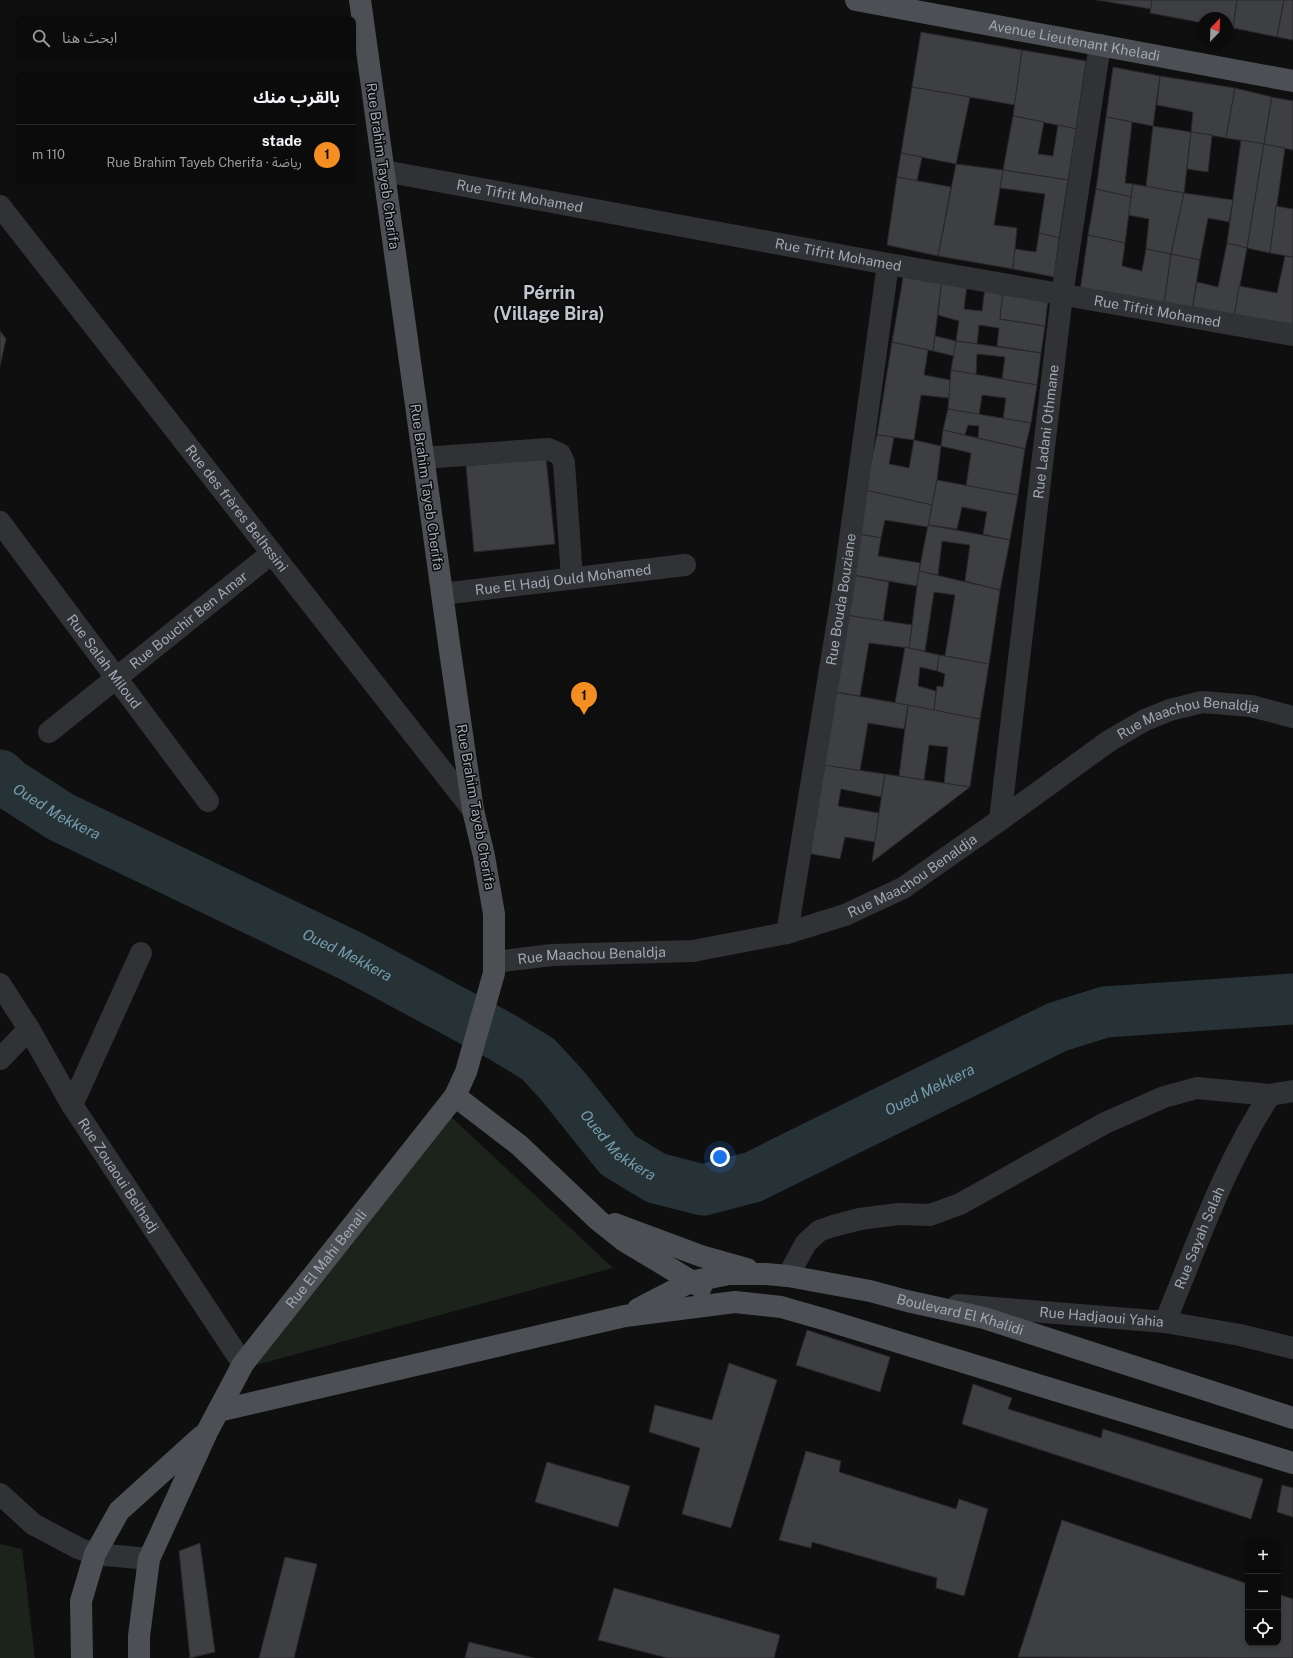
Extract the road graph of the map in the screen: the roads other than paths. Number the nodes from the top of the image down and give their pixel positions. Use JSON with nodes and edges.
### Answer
{"nodes":[{"id":1,"x":360,"y":0,"type":"edge"},
{"id":2,"x":856,"y":0,"type":"edge"},
{"id":3,"x":1100,"y":45,"type":"junction"},
{"id":4,"x":1293,"y":81,"type":"edge"},
{"id":5,"x":384,"y":171,"type":"junction"},
{"id":6,"x":0,"y":206,"type":"edge"},
{"id":7,"x":888,"y":264,"type":"junction"},
{"id":8,"x":1062,"y":295,"type":"junction"},
{"id":9,"x":1293,"y":335,"type":"edge"},
{"id":10,"x":423,"y":458,"type":"junction"},
{"id":11,"x":0,"y":522,"type":"edge"},
{"id":12,"x":272,"y":553,"type":"junction"},
{"id":13,"x":685,"y":565,"type":"dead end"},
{"id":14,"x":572,"y":578,"type":"junction"},
{"id":15,"x":442,"y":594,"type":"junction"},
{"id":16,"x":116,"y":678,"type":"junction"},
{"id":17,"x":1293,"y":717,"type":"edge"},
{"id":18,"x":49,"y":732,"type":"dead end"},
{"id":19,"x":208,"y":801,"type":"dead end"},
{"id":20,"x":474,"y":810,"type":"junction"},
{"id":21,"x":1000,"y":820,"type":"junction"},
{"id":22,"x":787,"y":933,"type":"junction"},
{"id":23,"x":141,"y":952,"type":"dead end"},
{"id":24,"x":495,"y":968,"type":"junction"},
{"id":25,"x":0,"y":984,"type":"edge"},
{"id":26,"x":29,"y":1029,"type":"junction"},
{"id":27,"x":0,"y":1059,"type":"edge"},
{"id":28,"x":466,"y":1072,"type":"joint"},
{"id":29,"x":1293,"y":1091,"type":"edge"},
{"id":30,"x":1270,"y":1095,"type":"junction"},
{"id":31,"x":455,"y":1096,"type":"junction"},
{"id":32,"x":72,"y":1105,"type":"junction"},
{"id":33,"x":598,"y":1220,"type":"junction"},
{"id":34,"x":766,"y":1274,"type":"junction"},
{"id":35,"x":788,"y":1276,"type":"junction"},
{"id":36,"x":690,"y":1282,"type":"junction"},
{"id":37,"x":907,"y":1301,"type":"junction"},
{"id":38,"x":735,"y":1302,"type":"junction"},
{"id":39,"x":625,"y":1316,"type":"junction"},
{"id":40,"x":1165,"y":1322,"type":"junction"},
{"id":41,"x":1293,"y":1348,"type":"edge"},
{"id":42,"x":243,"y":1364,"type":"junction"},
{"id":43,"x":1293,"y":1418,"type":"edge"},
{"id":44,"x":213,"y":1421,"type":"junction"},
{"id":45,"x":1293,"y":1463,"type":"edge"},
{"id":46,"x":0,"y":1494,"type":"edge"},
{"id":47,"x":95,"y":1554,"type":"junction"},
{"id":48,"x":149,"y":1560,"type":"junction"},
{"id":49,"x":82,"y":1658,"type":"edge"},
{"id":50,"x":139,"y":1658,"type":"edge"}],
"edges":[{"from":1,"to":5,"type":"main road","name":"Rue Brahim Tayeb Cherifa"},
{"from":2,"to":3,"type":"main road","name":"Avenue Lieutenant Kheladi"},
{"from":3,"to":4,"type":"main road","name":"Avenue Lieutenant Kheladi"},
{"from":3,"to":8,"type":"street","name":"Rue Ladani Othmane"},
{"from":5,"to":7,"type":"street","name":"Rue Tifrit Mohamed"},
{"from":5,"to":10,"type":"main road","name":"Rue Brahim Tayeb Cherifa"},
{"from":6,"to":12,"type":"street","name":"Rue des frères Belhssini"},
{"from":7,"to":8,"type":"street","name":"Rue Tifrit Mohamed"},
{"from":7,"to":22,"type":"street","name":"Rue Bouda Bouziane"},
{"from":8,"to":9,"type":"street","name":"Rue Tifrit Mohamed"},
{"from":8,"to":21,"type":"street","name":"Rue Ladani Othmane"},
{"from":10,"to":14,"type":"street"},
{"from":10,"to":15,"type":"main road","name":"Rue Brahim Tayeb Cherifa"},
{"from":11,"to":16,"type":"street","name":"Rue Salah Miloud"},
{"from":12,"to":16,"type":"street","name":"Rue Bouchir Ben Amar"},
{"from":12,"to":20,"type":"street","name":"Rue des frères Belhssini"},
{"from":13,"to":14,"type":"street","name":"Rue El Hadj Ould Mohamed"},
{"from":14,"to":15,"type":"street","name":"Rue El Hadj Ould Mohamed"},
{"from":15,"to":20,"type":"main road","name":"Rue Brahim Tayeb Cherifa"},
{"from":16,"to":18,"type":"street","name":"Rue Bouchir Ben Amar"},
{"from":16,"to":19,"type":"street","name":"Rue Salah Miloud"},
{"from":17,"to":21,"type":"street","name":"Rue Maachou Benaldja"},
{"from":20,"to":24,"type":"main road","name":"Rue Brahim Tayeb Cherifa"},
{"from":21,"to":22,"type":"street","name":"Rue Maachou Benaldja"},
{"from":22,"to":24,"type":"street","name":"Rue Maachou Benaldja"},
{"from":23,"to":32,"type":"street"},
{"from":24,"to":28,"type":"main road","name":"Rue Brahim Tayeb Cherifa"},
{"from":25,"to":26,"type":"street","name":"Rue Zouaoui Belhadj"},
{"from":26,"to":27,"type":"street"},
{"from":26,"to":32,"type":"street","name":"Rue Zouaoui Belhadj"},
{"from":28,"to":31,"type":"main road","name":"Rue El Mahi Benali"},
{"from":29,"to":30,"type":"street"},
{"from":30,"to":35,"type":"street"},
{"from":30,"to":40,"type":"street","name":"Rue Sayah Salah"},
{"from":31,"to":33,"type":"main road"},
{"from":31,"to":42,"type":"main road","name":"Rue El Mahi Benali"},
{"from":32,"to":42,"type":"street","name":"Rue Zouaoui Belhadj"},
{"from":33,"to":34,"type":"main road"},
{"from":33,"to":36,"type":"main road"},
{"from":34,"to":35,"type":"main road","name":"Boulevard El Khalidi"},
{"from":34,"to":36,"type":"main road","name":"Boulevard El Khalidi"},
{"from":35,"to":37,"type":"main road","name":"Boulevard El Khalidi"},
{"from":36,"to":38,"type":"main road"},
{"from":36,"to":39,"type":"main road","name":"Boulevard El Khalidi"},
{"from":37,"to":40,"type":"street","name":"Rue Hadjaoui Yahia"},
{"from":37,"to":43,"type":"main road","name":"Boulevard El Khalidi"},
{"from":38,"to":39,"type":"main road"},
{"from":38,"to":45,"type":"main road"},
{"from":39,"to":44,"type":"main road"},
{"from":40,"to":41,"type":"street","name":"Rue Hadjaoui Yahia"},
{"from":42,"to":44,"type":"main road","name":"Rue El Mahi Benali"},
{"from":44,"to":47,"type":"main road"},
{"from":44,"to":48,"type":"main road","name":"Rue El Mahi Benali"},
{"from":46,"to":47,"type":"street"},
{"from":47,"to":48,"type":"street"},
{"from":47,"to":49,"type":"main road"},
{"from":48,"to":50,"type":"main road","name":"Rue El Mahi Benali"}]}
